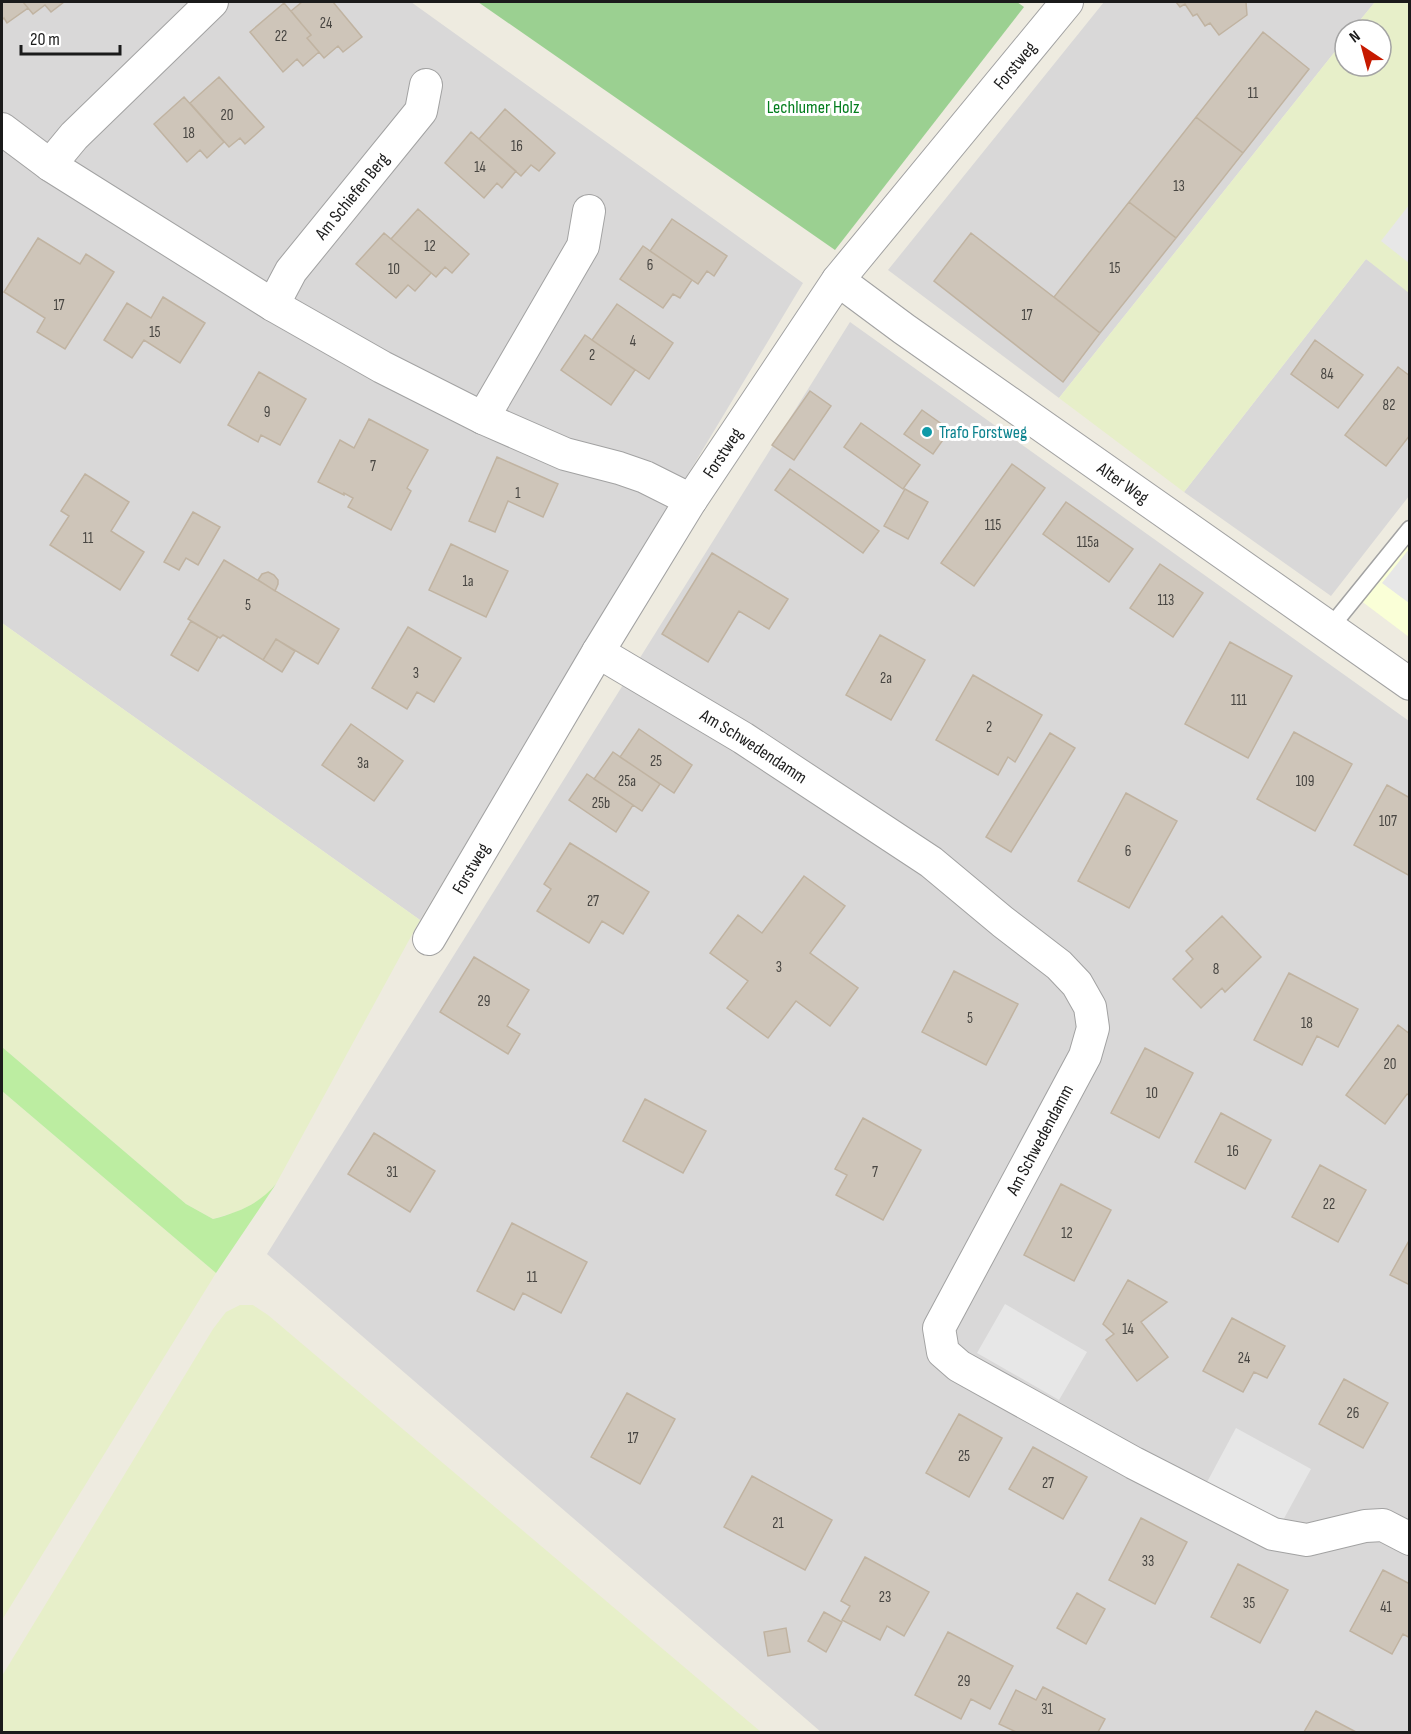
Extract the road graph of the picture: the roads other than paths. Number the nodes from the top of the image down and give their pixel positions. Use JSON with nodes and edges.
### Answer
{"nodes":[{"id":1,"x":212,"y":2,"type":"edge"},
{"id":2,"x":1067,"y":2,"type":"edge"},
{"id":3,"x":426,"y":85,"type":"dead end"},
{"id":4,"x":2,"y":129,"type":"edge"},
{"id":5,"x":50,"y":165,"type":"junction"},
{"id":6,"x":589,"y":211,"type":"dead end"},
{"id":7,"x":838,"y":280,"type":"junction"},
{"id":8,"x":273,"y":305,"type":"junction"},
{"id":9,"x":483,"y":418,"type":"junction"},
{"id":10,"x":691,"y":500,"type":"junction"},
{"id":11,"x":1410,"y":529,"type":"edge"},
{"id":12,"x":1329,"y":629,"type":"junction"},
{"id":13,"x":598,"y":652,"type":"junction"},
{"id":14,"x":1410,"y":684,"type":"edge"},
{"id":15,"x":429,"y":939,"type":"dead end"},
{"id":16,"x":1410,"y":1539,"type":"edge"}],
"edges":[{"from":1,"to":5,"type":"street"},
{"from":2,"to":7,"type":"street","name":"Forstweg"},
{"from":3,"to":8,"type":"street","name":"Am Schiefen Berg"},
{"from":4,"to":5,"type":"street"},
{"from":5,"to":8,"type":"street"},
{"from":6,"to":9,"type":"street"},
{"from":7,"to":10,"type":"street","name":"Forstweg"},
{"from":7,"to":12,"type":"street","name":"Alter Weg"},
{"from":8,"to":9,"type":"street"},
{"from":9,"to":10,"type":"street"},
{"from":10,"to":13,"type":"street","name":"Forstweg"},
{"from":11,"to":12,"type":"lane"},
{"from":12,"to":14,"type":"street","name":"Alter Weg"},
{"from":13,"to":15,"type":"street","name":"Forstweg"},
{"from":13,"to":16,"type":"street","name":"Am Schwedendamm"}]}
